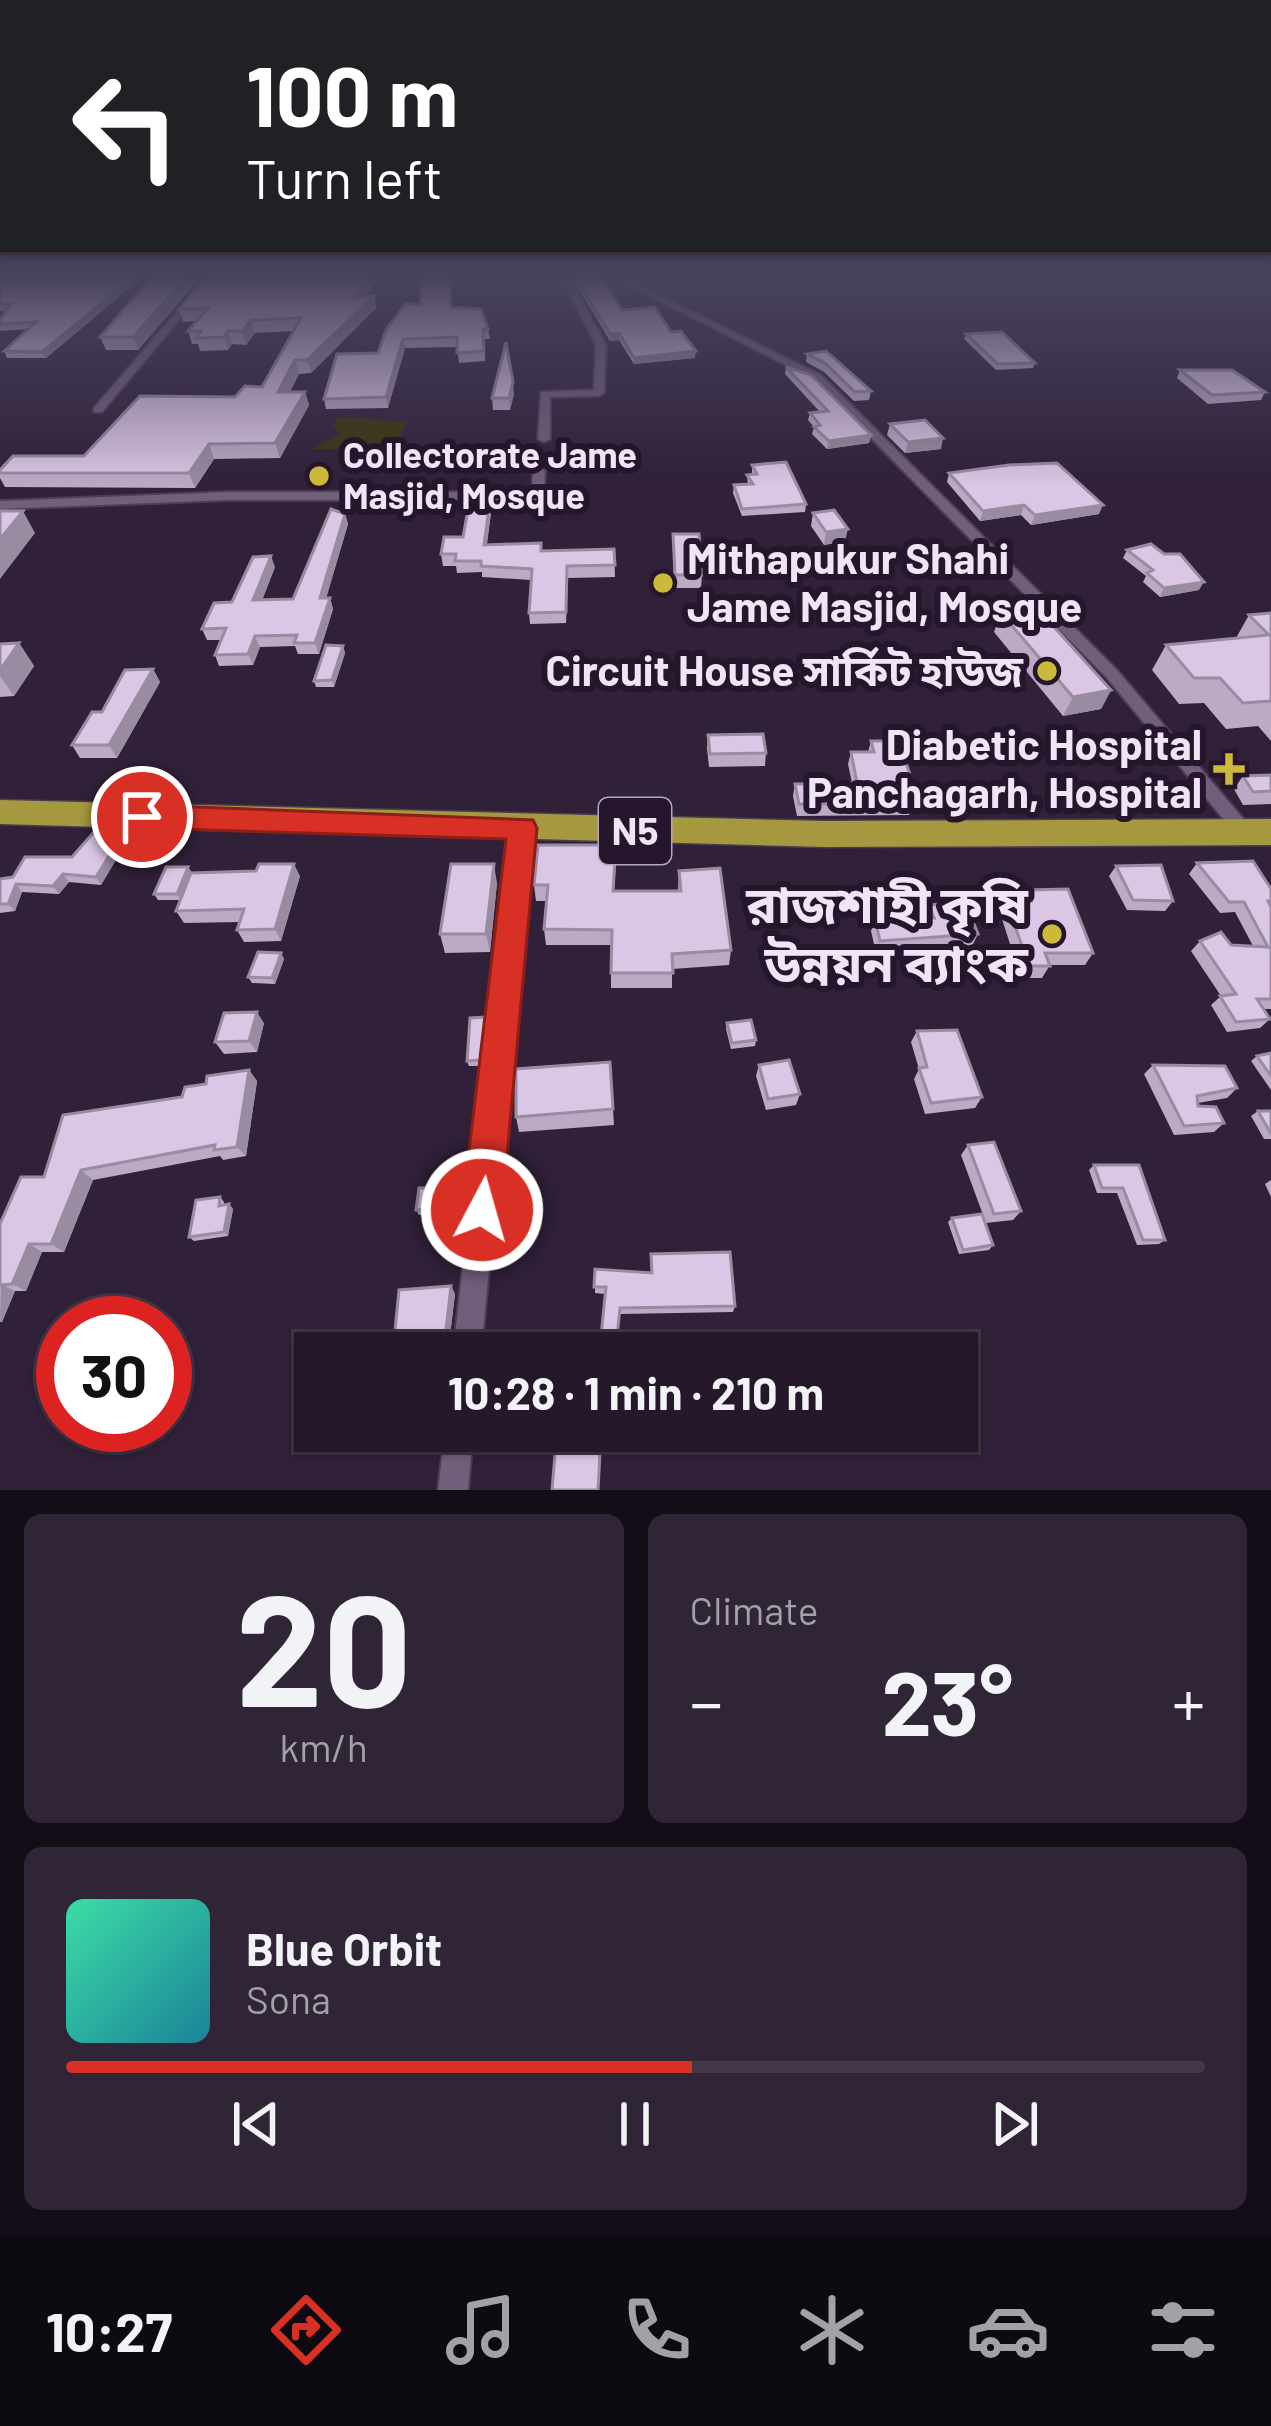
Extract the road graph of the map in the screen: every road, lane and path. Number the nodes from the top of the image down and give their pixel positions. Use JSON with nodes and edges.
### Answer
{"nodes":[{"id":1,"x":150,"y":349,"type":"edge"},
{"id":2,"x":601,"y":349,"type":"edge"},
{"id":3,"x":760,"y":349,"type":"edge"},
{"id":4,"x":98,"y":410,"type":"dead end"},
{"id":5,"x":544,"y":439,"type":"dead end"},
{"id":6,"x":539,"y":471,"type":"dead end"},
{"id":7,"x":0,"y":505,"type":"edge"},
{"id":8,"x":0,"y":812,"type":"edge"},
{"id":9,"x":523,"y":828,"type":"junction"},
{"id":10,"x":1258,"y":832,"type":"edge"},
{"id":11,"x":469,"y":1332,"type":"edge"},
{"id":12,"x":457,"y":1452,"type":"edge"},
{"id":13,"x":453,"y":1490,"type":"edge"}],
"edges":[{"from":1,"to":4,"type":"street"},
{"from":2,"to":5,"type":"street"},
{"from":3,"to":10,"type":"street"},
{"from":6,"to":7,"type":"street"},
{"from":8,"to":9,"type":"highway","number":"N5"},
{"from":9,"to":10,"type":"highway","number":"N5"},
{"from":9,"to":11,"type":"street"},
{"from":12,"to":13,"type":"street"}]}
